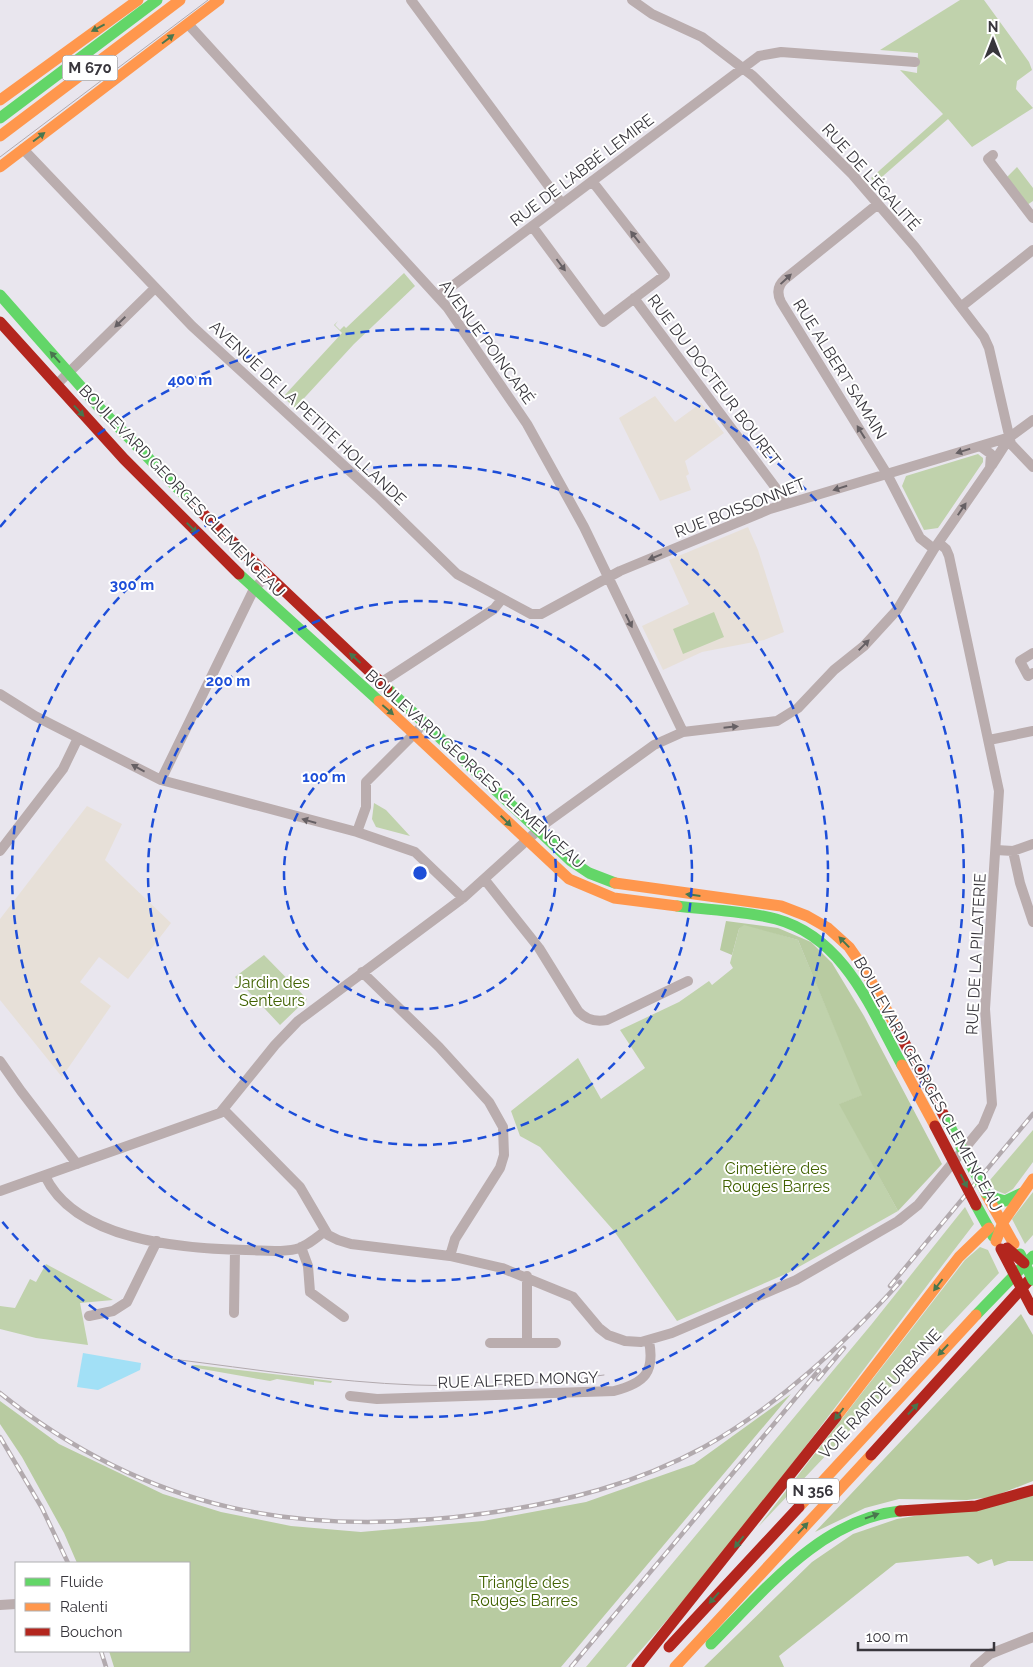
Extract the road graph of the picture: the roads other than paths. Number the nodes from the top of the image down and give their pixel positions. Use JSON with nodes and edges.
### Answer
{"nodes":[{"id":1,"x":138,"y":0,"type":"edge"},
{"id":2,"x":157,"y":0,"type":"edge"},
{"id":3,"x":167,"y":0,"type":"edge"},
{"id":4,"x":180,"y":0,"type":"edge"},
{"id":5,"x":219,"y":0,"type":"edge"},
{"id":6,"x":411,"y":0,"type":"edge"},
{"id":7,"x":632,"y":0,"type":"edge"},
{"id":8,"x":188,"y":24,"type":"junction"},
{"id":9,"x":110,"y":53,"type":"junction"},
{"id":10,"x":915,"y":62,"type":"dead end"},
{"id":11,"x":744,"y":68,"type":"junction"},
{"id":12,"x":0,"y":100,"type":"edge"},
{"id":13,"x":0,"y":118,"type":"edge"},
{"id":14,"x":0,"y":126,"type":"edge"},
{"id":15,"x":0,"y":136,"type":"edge"},
{"id":16,"x":0,"y":143,"type":"edge"},
{"id":17,"x":23,"y":149,"type":"junction"},
{"id":18,"x":993,"y":155,"type":"dead end"},
{"id":19,"x":0,"y":167,"type":"edge"},
{"id":20,"x":592,"y":181,"type":"junction"},
{"id":21,"x":562,"y":204,"type":"junction"},
{"id":22,"x":878,"y":204,"type":"junction"},
{"id":23,"x":1033,"y":218,"type":"edge"},
{"id":24,"x":532,"y":226,"type":"junction"},
{"id":25,"x":1033,"y":250,"type":"edge"},
{"id":26,"x":155,"y":288,"type":"junction"},
{"id":27,"x":0,"y":295,"type":"edge"},
{"id":28,"x":439,"y":296,"type":"junction"},
{"id":29,"x":634,"y":298,"type":"junction"},
{"id":30,"x":962,"y":306,"type":"junction"},
{"id":31,"x":0,"y":322,"type":"edge"},
{"id":32,"x":69,"y":372,"type":"junction"},
{"id":33,"x":56,"y":385,"type":"junction"},
{"id":34,"x":1033,"y":420,"type":"edge"},
{"id":35,"x":1010,"y":437,"type":"junction"},
{"id":36,"x":980,"y":446,"type":"junction"},
{"id":37,"x":1033,"y":467,"type":"edge"},
{"id":38,"x":990,"y":468,"type":"junction"},
{"id":39,"x":887,"y":474,"type":"junction"},
{"id":40,"x":787,"y":503,"type":"junction"},
{"id":41,"x":936,"y":546,"type":"junction"},
{"id":42,"x":266,"y":576,"type":"junction"},
{"id":43,"x":607,"y":577,"type":"junction"},
{"id":44,"x":254,"y":589,"type":"junction"},
{"id":45,"x":502,"y":599,"type":"junction"},
{"id":46,"x":1033,"y":653,"type":"edge"},
{"id":47,"x":1033,"y":673,"type":"edge"},
{"id":48,"x":382,"y":682,"type":"junction"},
{"id":49,"x":0,"y":694,"type":"edge"},
{"id":50,"x":425,"y":723,"type":"junction"},
{"id":51,"x":1033,"y":731,"type":"edge"},
{"id":52,"x":683,"y":732,"type":"junction"},
{"id":53,"x":414,"y":733,"type":"junction"},
{"id":54,"x":78,"y":738,"type":"junction"},
{"id":55,"x":989,"y":740,"type":"junction"},
{"id":56,"x":161,"y":780,"type":"junction"},
{"id":57,"x":538,"y":830,"type":"junction"},
{"id":58,"x":357,"y":832,"type":"junction"},
{"id":59,"x":526,"y":840,"type":"junction"},
{"id":60,"x":1033,"y":844,"type":"edge"},
{"id":61,"x":996,"y":850,"type":"junction"},
{"id":62,"x":0,"y":851,"type":"edge"},
{"id":63,"x":1013,"y":851,"type":"junction"},
{"id":64,"x":485,"y":880,"type":"junction"},
{"id":65,"x":463,"y":898,"type":"junction"},
{"id":66,"x":1033,"y":922,"type":"edge"},
{"id":67,"x":362,"y":972,"type":"junction"},
{"id":68,"x":688,"y":981,"type":"dead end"},
{"id":69,"x":0,"y":1060,"type":"edge"},
{"id":70,"x":224,"y":1110,"type":"junction"},
{"id":71,"x":77,"y":1164,"type":"junction"},
{"id":72,"x":45,"y":1176,"type":"junction"},
{"id":73,"x":1032,"y":1181,"type":"edge"},
{"id":74,"x":0,"y":1191,"type":"edge"},
{"id":75,"x":987,"y":1195,"type":"junction"},
{"id":76,"x":1003,"y":1222,"type":"junction"},
{"id":77,"x":989,"y":1228,"type":"junction"},
{"id":78,"x":325,"y":1231,"type":"junction"},
{"id":79,"x":157,"y":1241,"type":"junction"},
{"id":80,"x":1005,"y":1245,"type":"junction"},
{"id":81,"x":1033,"y":1246,"type":"edge"},
{"id":82,"x":302,"y":1247,"type":"junction"},
{"id":83,"x":968,"y":1247,"type":"junction"},
{"id":84,"x":235,"y":1250,"type":"junction"},
{"id":85,"x":450,"y":1256,"type":"junction"},
{"id":86,"x":1028,"y":1260,"type":"edge"},
{"id":87,"x":527,"y":1276,"type":"junction"},
{"id":88,"x":1033,"y":1276,"type":"edge"},
{"id":89,"x":1033,"y":1280,"type":"edge"},
{"id":90,"x":1033,"y":1289,"type":"edge"},
{"id":91,"x":1033,"y":1310,"type":"edge"},
{"id":92,"x":234,"y":1313,"type":"dead end"},
{"id":93,"x":976,"y":1314,"type":"junction"},
{"id":94,"x":89,"y":1316,"type":"dead end"},
{"id":95,"x":344,"y":1317,"type":"dead end"},
{"id":96,"x":650,"y":1341,"type":"junction"},
{"id":97,"x":490,"y":1343,"type":"dead end"},
{"id":98,"x":527,"y":1343,"type":"junction"},
{"id":99,"x":556,"y":1343,"type":"dead end"},
{"id":100,"x":962,"y":1356,"type":"junction"},
{"id":101,"x":350,"y":1396,"type":"dead end"},
{"id":102,"x":1033,"y":1490,"type":"edge"},
{"id":103,"x":0,"y":1604,"type":"edge"},
{"id":104,"x":15,"y":1604,"type":"edge"},
{"id":105,"x":1033,"y":1637,"type":"edge"},
{"id":106,"x":637,"y":1667,"type":"edge"},
{"id":107,"x":650,"y":1667,"type":"edge"},
{"id":108,"x":675,"y":1667,"type":"edge"},
{"id":109,"x":687,"y":1667,"type":"edge"},
{"id":110,"x":975,"y":1667,"type":"edge"}],
"edges":[{"from":1,"to":12,"type":"main road","one_way":true},
{"from":2,"to":13,"type":"main road"},
{"from":3,"to":14,"type":"main road","number":"M 670"},
{"from":4,"to":9,"type":"main road","number":"M 670"},
{"from":5,"to":8,"type":"main road"},
{"from":6,"to":21,"type":"street"},
{"from":7,"to":11,"type":"street","name":"RUE DE L'ÉGALITÉ"},
{"from":17,"to":8,"type":"main road","one_way":true},
{"from":8,"to":28,"type":"street","name":"AVENUE POINCARÉ"},
{"from":9,"to":15,"type":"main road","number":"M 670"},
{"from":9,"to":16,"type":"main road"},
{"from":10,"to":11,"type":"street","name":"RUE DE L'ABBÉ LEMIRE"},
{"from":11,"to":20,"type":"street","name":"RUE DE L'ABBÉ LEMIRE"},
{"from":11,"to":22,"type":"street","name":"RUE DE L'ÉGALITÉ"},
{"from":17,"to":19,"type":"main road"},
{"from":17,"to":26,"type":"street","name":"AVENUE DE LA PETITE HOLLANDE"},
{"from":18,"to":23,"type":"street"},
{"from":20,"to":21,"type":"street","name":"RUE DE L'ABBÉ LEMIRE"},
{"from":29,"to":20,"type":"street","one_way":true},
{"from":21,"to":24,"type":"street","name":"RUE DE L'ABBÉ LEMIRE"},
{"from":22,"to":30,"type":"street","name":"RUE DE L'ÉGALITÉ"},
{"from":39,"to":22,"type":"street","name":"RUE ALBERT SAMAIN","one_way":true},
{"from":24,"to":28,"type":"street","name":"RUE DE L'ABBÉ LEMIRE"},
{"from":24,"to":29,"type":"street","one_way":true},
{"from":25,"to":30,"type":"street"},
{"from":26,"to":32,"type":"street","one_way":true},
{"from":26,"to":45,"type":"street","name":"AVENUE DE LA PETITE HOLLANDE"},
{"from":32,"to":27,"type":"main road","name":"BOULEVARD GEORGES CLEMENCEAU","one_way":true},
{"from":28,"to":43,"type":"street","name":"AVENUE POINCARÉ"},
{"from":29,"to":40,"type":"street","name":"RUE DU DOCTEUR BOURET"},
{"from":30,"to":35,"type":"street","name":"RUE DE L'ÉGALITÉ"},
{"from":31,"to":33,"type":"main road","name":"BOULEVARD GEORGES CLEMENCEAU"},
{"from":32,"to":33,"type":"street"},
{"from":32,"to":42,"type":"main road","name":"BOULEVARD GEORGES CLEMENCEAU"},
{"from":33,"to":44,"type":"main road","name":"BOULEVARD GEORGES CLEMENCEAU","one_way":true},
{"from":34,"to":35,"type":"street"},
{"from":35,"to":36,"type":"street","name":"RUE BOISSONNET"},
{"from":35,"to":37,"type":"street","name":"RUE DE L'ÉGALITÉ"},
{"from":35,"to":38,"type":"street"},
{"from":36,"to":38,"type":"street"},
{"from":36,"to":39,"type":"street","name":"RUE BOISSONNET","one_way":true},
{"from":41,"to":38,"type":"street","one_way":true},
{"from":39,"to":40,"type":"street","name":"RUE BOISSONNET","one_way":true},
{"from":39,"to":41,"type":"street","name":"RUE DE LA PILATERIE"},
{"from":40,"to":43,"type":"street","name":"RUE BOISSONNET","one_way":true},
{"from":52,"to":41,"type":"street","one_way":true},
{"from":41,"to":55,"type":"street","name":"RUE DE LA PILATERIE"},
{"from":42,"to":44,"type":"street"},
{"from":48,"to":42,"type":"main road","name":"BOULEVARD GEORGES CLEMENCEAU","one_way":true},
{"from":43,"to":45,"type":"street","name":"AVENUE DE LA PETITE HOLLANDE"},
{"from":43,"to":52,"type":"street","name":"AVENUE POINCARÉ","one_way":true},
{"from":44,"to":53,"type":"main road","name":"BOULEVARD GEORGES CLEMENCEAU","one_way":true},
{"from":44,"to":56,"type":"street"},
{"from":45,"to":48,"type":"street"},
{"from":46,"to":47,"type":"street"},
{"from":48,"to":50,"type":"main road","name":"BOULEVARD GEORGES CLEMENCEAU"},
{"from":49,"to":54,"type":"street"},
{"from":50,"to":53,"type":"street"},
{"from":50,"to":57,"type":"main road","name":"BOULEVARD GEORGES CLEMENCEAU"},
{"from":51,"to":55,"type":"street"},
{"from":52,"to":57,"type":"street"},
{"from":53,"to":58,"type":"street"},
{"from":53,"to":59,"type":"main road","name":"BOULEVARD GEORGES CLEMENCEAU","one_way":true},
{"from":56,"to":54,"type":"street","one_way":true},
{"from":54,"to":62,"type":"street"},
{"from":55,"to":61,"type":"street","name":"RUE DE LA PILATERIE"},
{"from":58,"to":56,"type":"street","one_way":true},
{"from":57,"to":59,"type":"street"},
{"from":75,"to":57,"type":"main road","name":"BOULEVARD GEORGES CLEMENCEAU","one_way":true,"bridge":true},
{"from":58,"to":65,"type":"street"},
{"from":59,"to":64,"type":"street"},
{"from":59,"to":77,"type":"main road","name":"BOULEVARD GEORGES CLEMENCEAU","one_way":true,"bridge":true},
{"from":60,"to":63,"type":"street","name":"RUE DE LA PILATERIE"},
{"from":61,"to":63,"type":"street","name":"RUE DE LA PILATERIE"},
{"from":61,"to":96,"type":"street","name":"RUE DE LA PILATERIE"},
{"from":63,"to":66,"type":"street"},
{"from":64,"to":65,"type":"street"},
{"from":64,"to":68,"type":"street"},
{"from":65,"to":67,"type":"street"},
{"from":67,"to":70,"type":"street"},
{"from":67,"to":85,"type":"street"},
{"from":69,"to":71,"type":"street"},
{"from":70,"to":71,"type":"street"},
{"from":70,"to":78,"type":"street"},
{"from":71,"to":72,"type":"street"},
{"from":72,"to":74,"type":"street"},
{"from":72,"to":79,"type":"street"},
{"from":73,"to":75,"type":"main road"},
{"from":73,"to":76,"type":"main road"},
{"from":75,"to":76,"type":"main road","name":"BOULEVARD GEORGES CLEMENCEAU"},
{"from":76,"to":80,"type":"main road","name":"BOULEVARD GEORGES CLEMENCEAU"},
{"from":76,"to":80,"type":"main road"},
{"from":77,"to":80,"type":"main road","name":"BOULEVARD GEORGES CLEMENCEAU"},
{"from":77,"to":83,"type":"main road"},
{"from":78,"to":82,"type":"street"},
{"from":78,"to":85,"type":"street"},
{"from":79,"to":84,"type":"street"},
{"from":79,"to":94,"type":"street"},
{"from":80,"to":83,"type":"main road"},
{"from":80,"to":86,"type":"main road","bridge":true},
{"from":80,"to":91,"type":"main road","name":"BOULEVARD GEORGES CLEMENCEAU","bridge":true},
{"from":81,"to":93,"type":"main road"},
{"from":82,"to":84,"type":"street"},
{"from":82,"to":95,"type":"street"},
{"from":83,"to":106,"type":"main road","one_way":true},
{"from":84,"to":92,"type":"street"},
{"from":85,"to":87,"type":"street"},
{"from":86,"to":89,"type":"main road","bridge":true},
{"from":86,"to":93,"type":"main road","name":"VOIE RAPIDE URBAINE","number":"N 356"},
{"from":87,"to":96,"type":"street"},
{"from":87,"to":98,"type":"street"},
{"from":88,"to":100,"type":"main road","name":"VOIE RAPIDE URBAINE","number":"N 356"},
{"from":90,"to":100,"type":"main road"},
{"from":93,"to":107,"type":"main road","name":"VOIE RAPIDE URBAINE","number":"N 356","one_way":true},
{"from":96,"to":101,"type":"street","name":"RUE ALFRED MONGY"},
{"from":97,"to":98,"type":"street"},
{"from":98,"to":99,"type":"street"},
{"from":108,"to":100,"type":"main road","name":"VOIE RAPIDE URBAINE","number":"N 356","one_way":true},
{"from":109,"to":102,"type":"main road","one_way":true},
{"from":103,"to":104,"type":"street"},
{"from":105,"to":110,"type":"street"}]}
